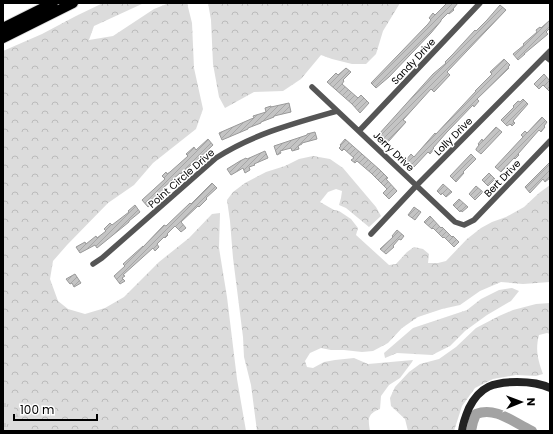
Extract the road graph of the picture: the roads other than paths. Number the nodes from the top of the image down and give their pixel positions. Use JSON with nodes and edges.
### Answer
{"nodes":[{"id":1,"x":54,"y":3,"type":"edge"},
{"id":2,"x":73,"y":3,"type":"edge"},
{"id":3,"x":480,"y":3,"type":"edge"},
{"id":4,"x":3,"y":28,"type":"edge"},
{"id":5,"x":3,"y":38,"type":"edge"},
{"id":6,"x":550,"y":51,"type":"edge"},
{"id":7,"x":545,"y":56,"type":"junction"},
{"id":8,"x":550,"y":60,"type":"edge"},
{"id":9,"x":312,"y":87,"type":"dead end"},
{"id":10,"x":337,"y":111,"type":"junction"},
{"id":11,"x":359,"y":130,"type":"junction"},
{"id":12,"x":550,"y":141,"type":"edge"},
{"id":13,"x":416,"y":186,"type":"junction"},
{"id":14,"x":464,"y":225,"type":"joint"},
{"id":15,"x":371,"y":234,"type":"dead end"},
{"id":16,"x":93,"y":264,"type":"dead end"},
{"id":17,"x":550,"y":388,"type":"edge"},
{"id":18,"x":462,"y":431,"type":"edge"}],
"edges":[{"from":1,"to":4,"type":"highway"},
{"from":2,"to":5,"type":"highway"},
{"from":3,"to":11,"type":"street","name":"Sandy Drive"},
{"from":6,"to":7,"type":"street","name":"Lolly Drive"},
{"from":7,"to":8,"type":"street"},
{"from":7,"to":13,"type":"street","name":"Lolly Drive"},
{"from":9,"to":10,"type":"street","name":"Jerry Drive"},
{"from":10,"to":11,"type":"street","name":"Jerry Drive"},
{"from":10,"to":16,"type":"street","name":"Point Circle Drive"},
{"from":11,"to":13,"type":"street","name":"Jerry Drive"},
{"from":12,"to":14,"type":"street","name":"Bert Drive"},
{"from":13,"to":14,"type":"street","name":"Jerry Drive"},
{"from":13,"to":15,"type":"street","name":"Lolly Drive"},
{"from":17,"to":18,"type":"street"}]}
